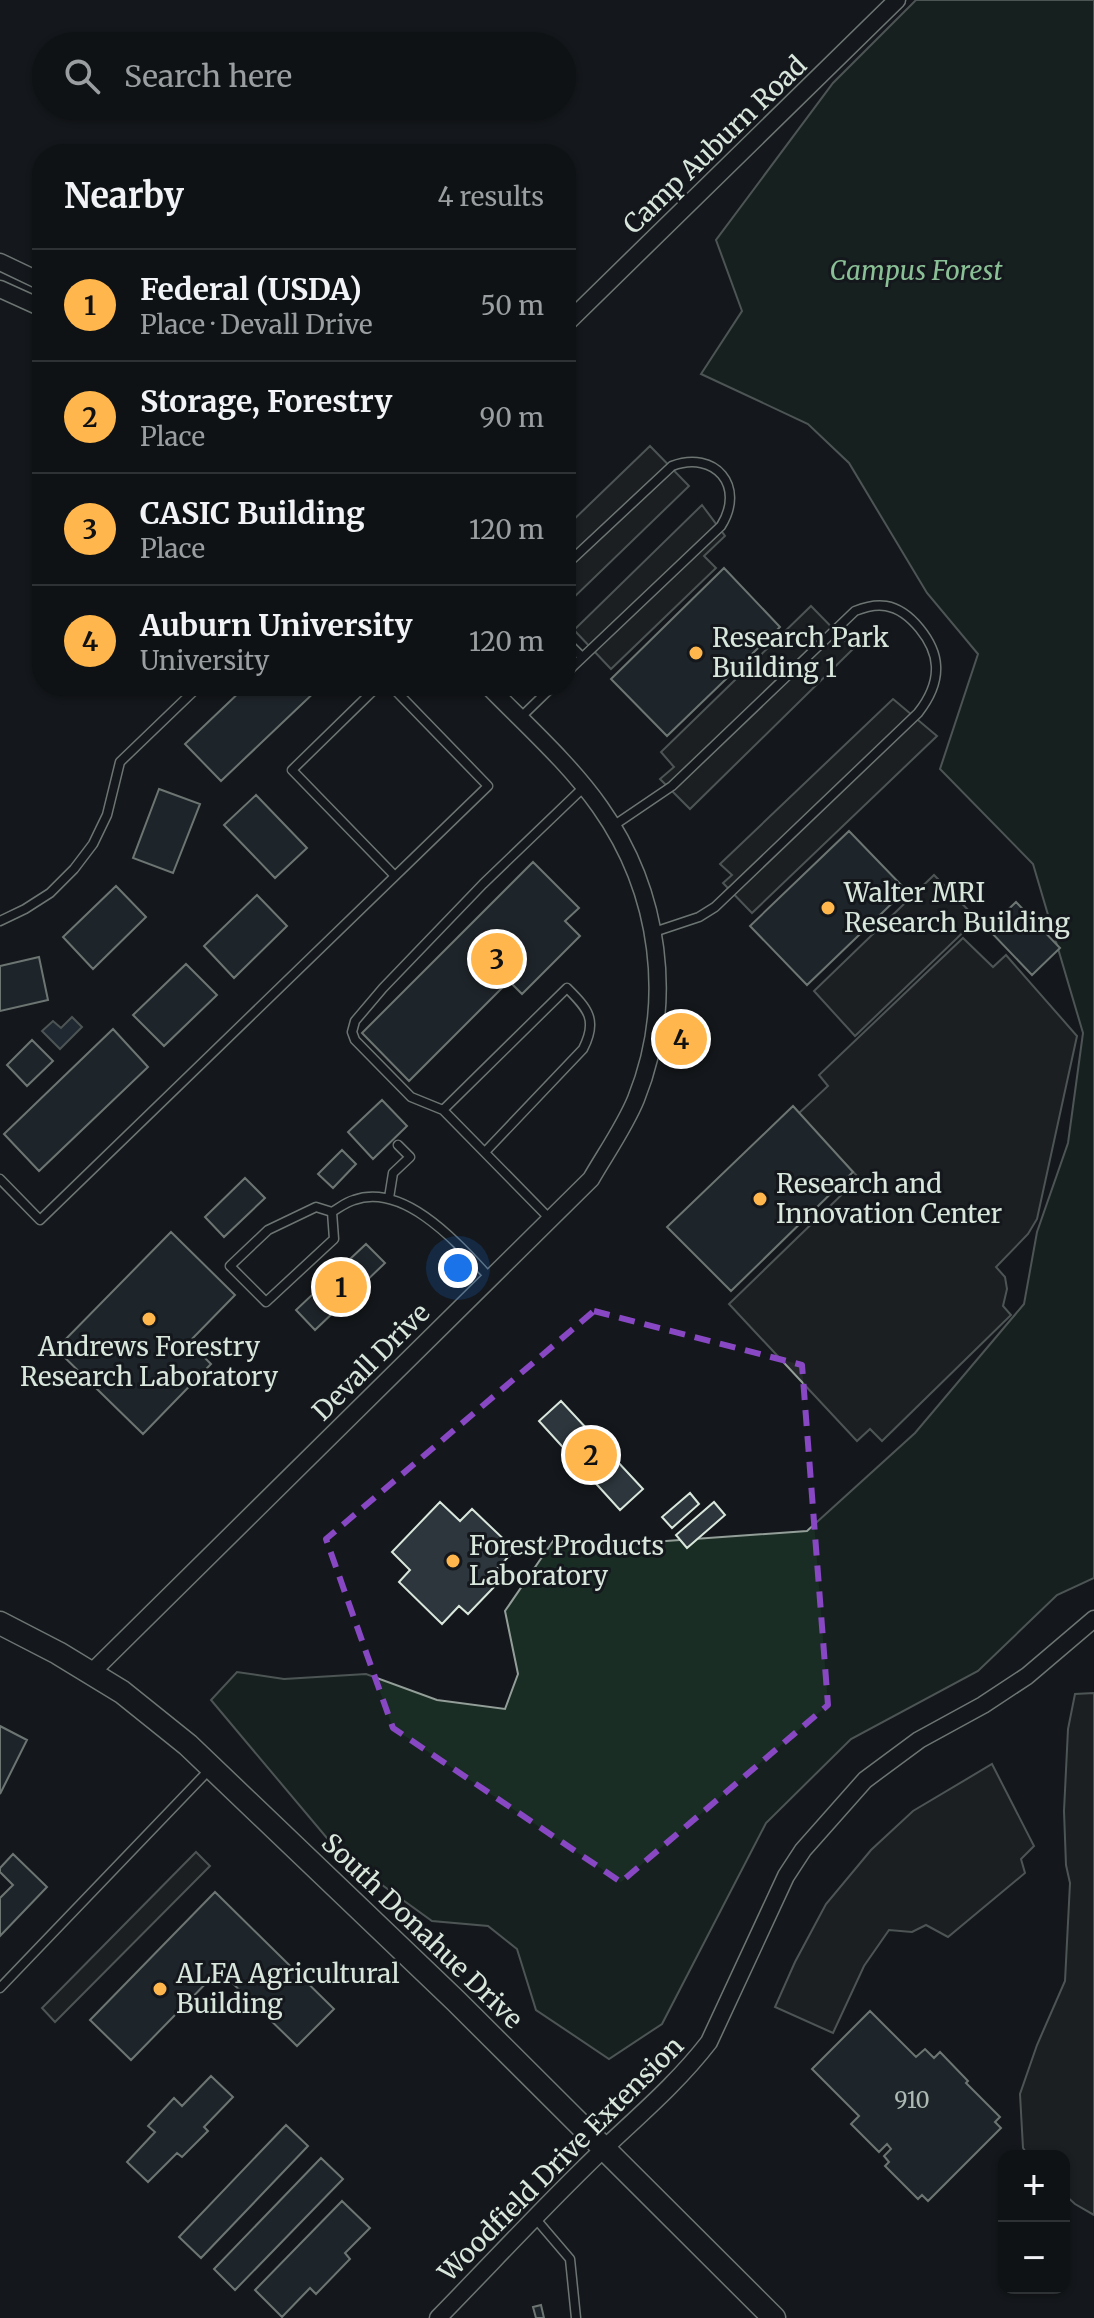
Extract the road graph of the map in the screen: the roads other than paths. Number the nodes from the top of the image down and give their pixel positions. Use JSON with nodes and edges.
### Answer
{"nodes":[{"id":1,"x":897,"y":0,"type":"edge"},
{"id":2,"x":0,"y":262,"type":"edge"},
{"id":3,"x":32,"y":277,"type":"edge"},
{"id":4,"x":0,"y":289,"type":"edge"},
{"id":5,"x":32,"y":303,"type":"edge"},
{"id":6,"x":576,"y":314,"type":"edge"},
{"id":7,"x":576,"y":556,"type":"edge"},
{"id":8,"x":576,"y":651,"type":"edge"},
{"id":9,"x":582,"y":657,"type":"junction"},
{"id":10,"x":576,"y":663,"type":"edge"},
{"id":11,"x":189,"y":696,"type":"edge"},
{"id":12,"x":368,"y":696,"type":"edge"},
{"id":13,"x":401,"y":696,"type":"edge"},
{"id":14,"x":498,"y":696,"type":"edge"},
{"id":15,"x":543,"y":696,"type":"edge"},
{"id":16,"x":520,"y":718,"type":"junction"},
{"id":17,"x":584,"y":787,"type":"junction"},
{"id":18,"x":613,"y":826,"type":"junction"},
{"id":19,"x":395,"y":876,"type":"junction"},
{"id":20,"x":0,"y":921,"type":"edge"},
{"id":21,"x":654,"y":932,"type":"junction"},
{"id":22,"x":443,"y":1110,"type":"junction"},
{"id":23,"x":398,"y":1145,"type":"dead end"},
{"id":24,"x":485,"y":1152,"type":"junction"},
{"id":25,"x":0,"y":1179,"type":"edge"},
{"id":26,"x":389,"y":1198,"type":"junction"},
{"id":27,"x":332,"y":1212,"type":"junction"},
{"id":28,"x":550,"y":1219,"type":"junction"},
{"id":29,"x":490,"y":1278,"type":"junction"},
{"id":30,"x":1094,"y":1619,"type":"edge"},
{"id":31,"x":0,"y":1623,"type":"edge"},
{"id":32,"x":92,"y":1672,"type":"junction"},
{"id":33,"x":211,"y":1767,"type":"junction"},
{"id":34,"x":0,"y":1988,"type":"edge"},
{"id":35,"x":605,"y":2149,"type":"junction"},
{"id":36,"x":535,"y":2218,"type":"junction"},
{"id":37,"x":438,"y":2318,"type":"edge"},
{"id":38,"x":576,"y":2318,"type":"edge"},
{"id":39,"x":774,"y":2318,"type":"edge"}],
"edges":[{"from":1,"to":6,"type":"street","name":"Camp Auburn Road"},
{"from":2,"to":3,"type":"street"},
{"from":4,"to":5,"type":"street"},
{"from":7,"to":9,"type":"lane"},
{"from":8,"to":9,"type":"lane"},
{"from":9,"to":10,"type":"lane"},
{"from":11,"to":20,"type":"lane"},
{"from":12,"to":19,"type":"lane"},
{"from":13,"to":19,"type":"lane"},
{"from":14,"to":16,"type":"street","name":"Devall Drive"},
{"from":15,"to":16,"type":"lane"},
{"from":16,"to":17,"type":"street","name":"Devall Drive"},
{"from":17,"to":18,"type":"street","name":"Devall Drive"},
{"from":17,"to":22,"type":"lane"},
{"from":18,"to":21,"type":"street","name":"Devall Drive"},
{"from":18,"to":21,"type":"lane"},
{"from":19,"to":25,"type":"lane"},
{"from":21,"to":28,"type":"street","name":"Devall Drive"},
{"from":22,"to":24,"type":"lane"},
{"from":22,"to":24,"type":"lane"},
{"from":23,"to":26,"type":"lane"},
{"from":24,"to":28,"type":"lane"},
{"from":26,"to":27,"type":"lane"},
{"from":26,"to":29,"type":"lane"},
{"from":27,"to":27,"type":"lane"},
{"from":28,"to":29,"type":"street","name":"Devall Drive"},
{"from":29,"to":32,"type":"street","name":"Devall Drive"},
{"from":30,"to":35,"type":"street","name":"Woodfield Drive Extension"},
{"from":31,"to":32,"type":"street","name":"South Donahue Drive"},
{"from":32,"to":33,"type":"street","name":"South Donahue Drive"},
{"from":33,"to":34,"type":"lane"},
{"from":33,"to":35,"type":"street","name":"South Donahue Drive"},
{"from":35,"to":36,"type":"street","name":"Woodfield Drive Extension"},
{"from":35,"to":39,"type":"street","name":"South Donahue Drive"},
{"from":36,"to":37,"type":"street","name":"Woodfield Drive Extension"},
{"from":36,"to":38,"type":"lane"}]}
